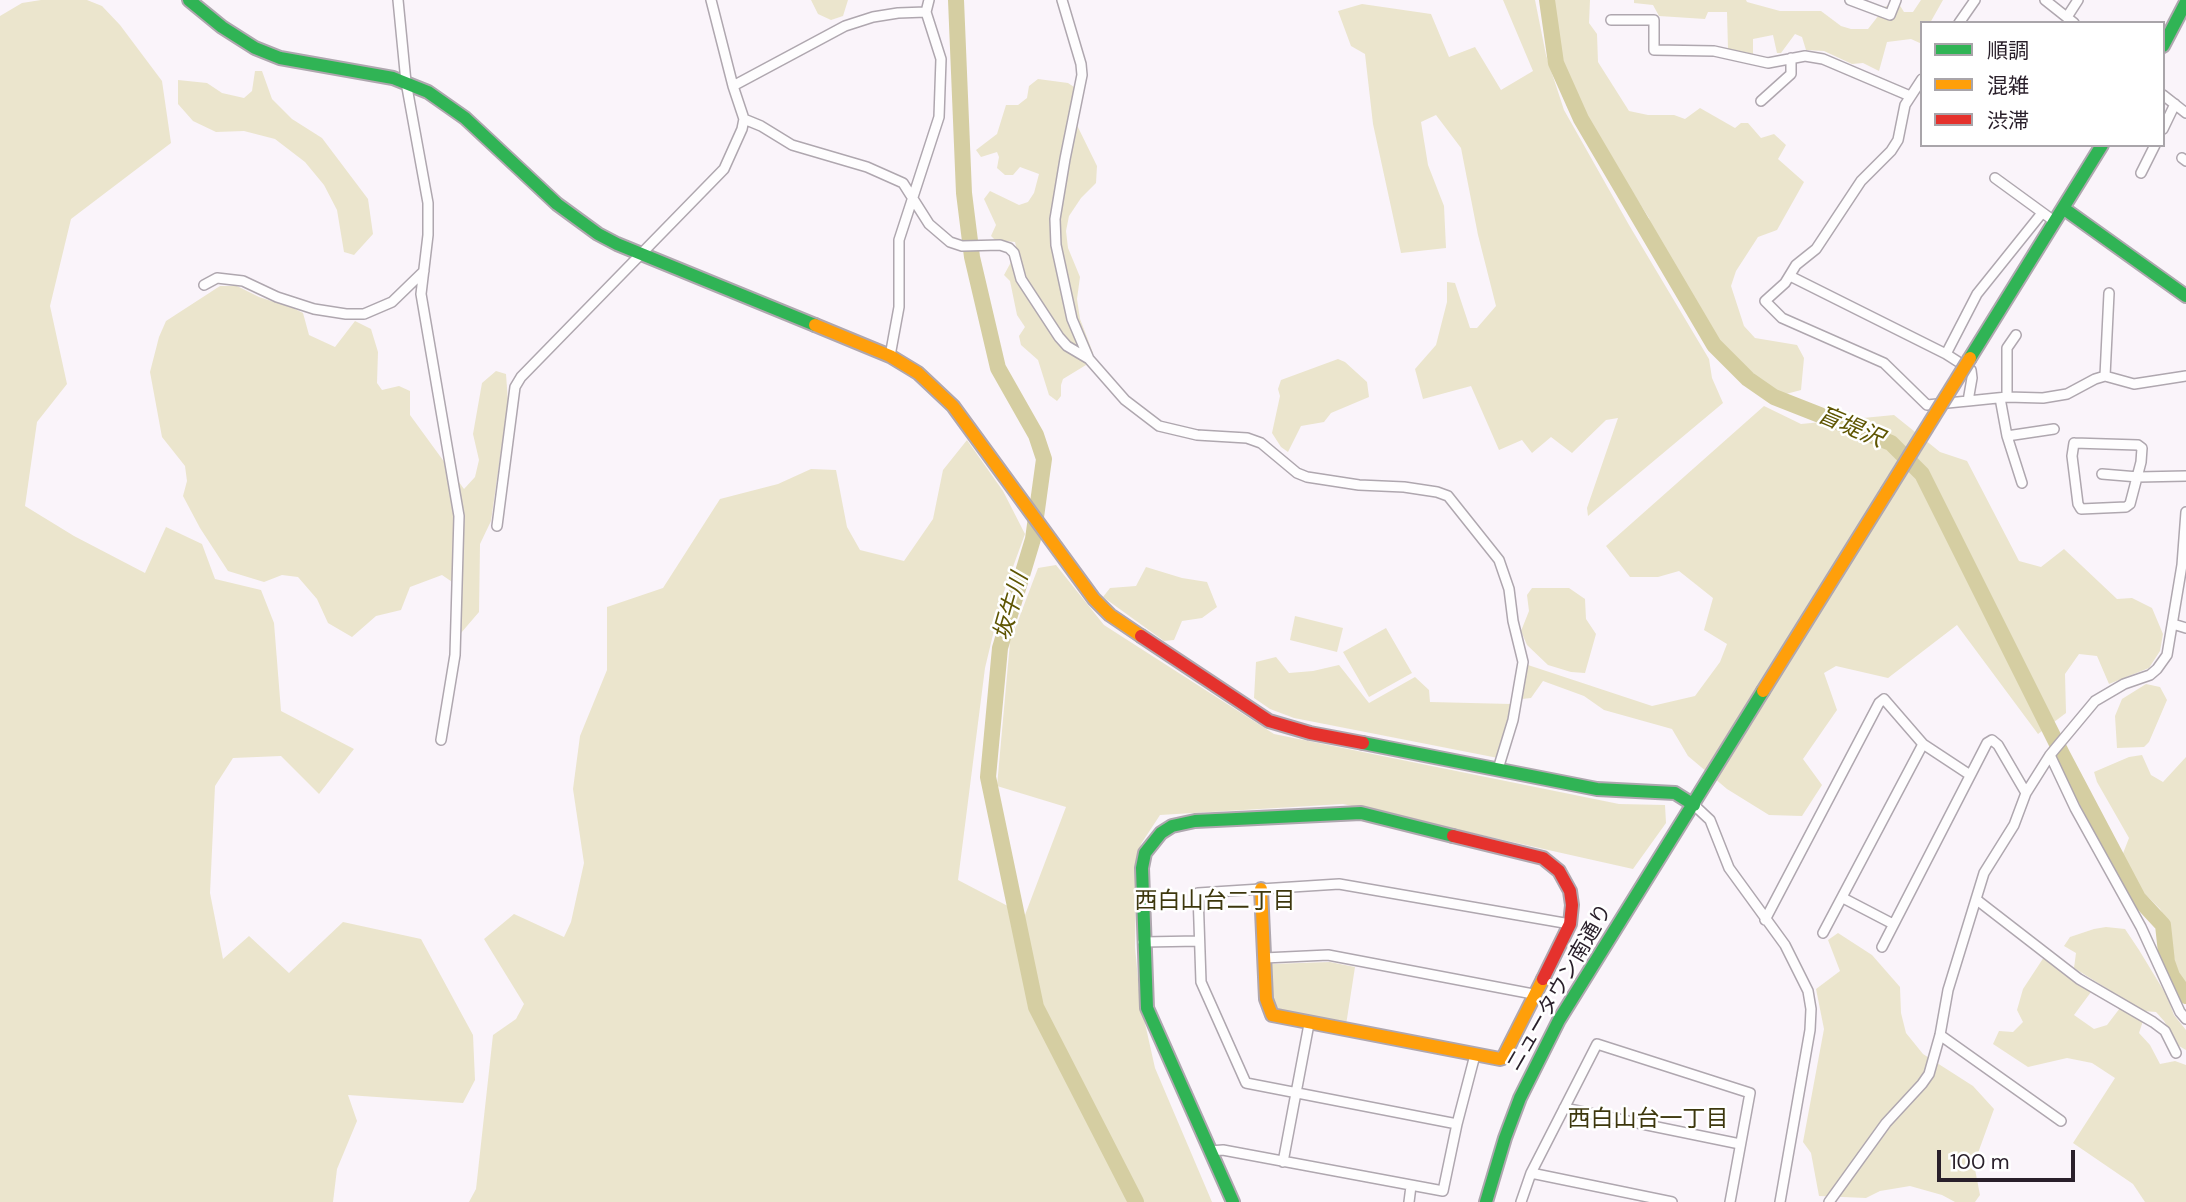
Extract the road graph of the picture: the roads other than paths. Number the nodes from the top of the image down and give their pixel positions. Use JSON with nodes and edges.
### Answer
{"nodes":[{"id":1,"x":189,"y":0,"type":"edge"},
{"id":2,"x":398,"y":0,"type":"edge"},
{"id":3,"x":711,"y":0,"type":"edge"},
{"id":4,"x":929,"y":0,"type":"edge"},
{"id":5,"x":1062,"y":0,"type":"edge"},
{"id":6,"x":1850,"y":0,"type":"edge"},
{"id":7,"x":1896,"y":0,"type":"edge"},
{"id":8,"x":1975,"y":0,"type":"edge"},
{"id":9,"x":2045,"y":0,"type":"edge"},
{"id":10,"x":2078,"y":0,"type":"edge"},
{"id":11,"x":2186,"y":2,"type":"edge"},
{"id":12,"x":926,"y":12,"type":"junction"},
{"id":13,"x":1611,"y":20,"type":"dead end"},
{"id":14,"x":2070,"y":20,"type":"edge"},
{"id":15,"x":1960,"y":21,"type":"edge"},
{"id":16,"x":2165,"y":42,"type":"edge"},
{"id":17,"x":1791,"y":58,"type":"junction"},
{"id":18,"x":406,"y":82,"type":"junction"},
{"id":19,"x":1920,"y":82,"type":"edge"},
{"id":20,"x":733,"y":86,"type":"junction"},
{"id":21,"x":1910,"y":96,"type":"junction"},
{"id":22,"x":2165,"y":96,"type":"edge"},
{"id":23,"x":1761,"y":101,"type":"dead end"},
{"id":24,"x":2182,"y":108,"type":"edge"},
{"id":25,"x":744,"y":119,"type":"junction"},
{"id":26,"x":2165,"y":127,"type":"edge"},
{"id":27,"x":2101,"y":147,"type":"edge"},
{"id":28,"x":2154,"y":147,"type":"edge"},
{"id":29,"x":2141,"y":173,"type":"dead end"},
{"id":30,"x":1995,"y":178,"type":"dead end"},
{"id":31,"x":914,"y":200,"type":"junction"},
{"id":32,"x":2063,"y":208,"type":"junction"},
{"id":33,"x":2042,"y":213,"type":"junction"},
{"id":34,"x":2054,"y":221,"type":"junction"},
{"id":35,"x":640,"y":253,"type":"junction"},
{"id":36,"x":424,"y":271,"type":"junction"},
{"id":37,"x":1790,"y":275,"type":"junction"},
{"id":38,"x":204,"y":285,"type":"dead end"},
{"id":39,"x":2109,"y":293,"type":"dead end"},
{"id":40,"x":2186,"y":296,"type":"edge"},
{"id":41,"x":2016,"y":335,"type":"dead end"},
{"id":42,"x":1947,"y":354,"type":"junction"},
{"id":43,"x":890,"y":356,"type":"junction"},
{"id":44,"x":1089,"y":359,"type":"junction"},
{"id":45,"x":2105,"y":376,"type":"junction"},
{"id":46,"x":2186,"y":376,"type":"edge"},
{"id":47,"x":2004,"y":397,"type":"junction"},
{"id":48,"x":1968,"y":401,"type":"junction"},
{"id":49,"x":2054,"y":429,"type":"dead end"},
{"id":50,"x":2007,"y":436,"type":"junction"},
{"id":51,"x":2102,"y":474,"type":"dead end"},
{"id":52,"x":2186,"y":476,"type":"edge"},
{"id":53,"x":2138,"y":477,"type":"junction"},
{"id":54,"x":2022,"y":483,"type":"dead end"},
{"id":55,"x":2186,"y":512,"type":"edge"},
{"id":56,"x":497,"y":526,"type":"dead end"},
{"id":57,"x":2185,"y":532,"type":"edge"},
{"id":58,"x":2173,"y":624,"type":"junction"},
{"id":59,"x":2186,"y":628,"type":"edge"},
{"id":60,"x":441,"y":740,"type":"dead end"},
{"id":61,"x":1923,"y":744,"type":"junction"},
{"id":62,"x":2050,"y":755,"type":"junction"},
{"id":63,"x":1498,"y":769,"type":"junction"},
{"id":64,"x":1970,"y":775,"type":"junction"},
{"id":65,"x":2026,"y":793,"type":"junction"},
{"id":66,"x":1694,"y":805,"type":"junction"},
{"id":67,"x":1261,"y":889,"type":"junction"},
{"id":68,"x":1843,"y":898,"type":"junction"},
{"id":69,"x":1977,"y":900,"type":"junction"},
{"id":70,"x":1765,"y":920,"type":"junction"},
{"id":71,"x":1570,"y":924,"type":"junction"},
{"id":72,"x":1893,"y":924,"type":"junction"},
{"id":73,"x":1823,"y":933,"type":"dead end"},
{"id":74,"x":1199,"y":941,"type":"junction"},
{"id":75,"x":1143,"y":942,"type":"junction"},
{"id":76,"x":1882,"y":947,"type":"dead end"},
{"id":77,"x":1264,"y":958,"type":"junction"},
{"id":78,"x":1533,"y":994,"type":"junction"},
{"id":79,"x":2186,"y":1019,"type":"edge"},
{"id":80,"x":1309,"y":1024,"type":"junction"},
{"id":81,"x":1940,"y":1035,"type":"junction"},
{"id":82,"x":2176,"y":1053,"type":"dead end"},
{"id":83,"x":1475,"y":1055,"type":"junction"},
{"id":84,"x":1296,"y":1093,"type":"junction"},
{"id":85,"x":1564,"y":1108,"type":"junction"},
{"id":86,"x":2061,"y":1121,"type":"dead end"},
{"id":87,"x":1457,"y":1124,"type":"junction"},
{"id":88,"x":1740,"y":1144,"type":"junction"},
{"id":89,"x":1210,"y":1151,"type":"junction"},
{"id":90,"x":1283,"y":1162,"type":"junction"},
{"id":91,"x":1531,"y":1173,"type":"junction"},
{"id":92,"x":1411,"y":1186,"type":"junction"},
{"id":93,"x":1233,"y":1202,"type":"edge"},
{"id":94,"x":1409,"y":1202,"type":"edge"},
{"id":95,"x":1486,"y":1202,"type":"edge"},
{"id":96,"x":1521,"y":1202,"type":"edge"},
{"id":97,"x":1672,"y":1202,"type":"edge"},
{"id":98,"x":1730,"y":1202,"type":"edge"},
{"id":99,"x":1780,"y":1202,"type":"edge"},
{"id":100,"x":1829,"y":1202,"type":"edge"}],
"edges":[{"from":1,"to":18,"type":"street"},
{"from":2,"to":18,"type":"street"},
{"from":3,"to":20,"type":"street"},
{"from":4,"to":12,"type":"street"},
{"from":5,"to":44,"type":"street"},
{"from":6,"to":7,"type":"street"},
{"from":8,"to":15,"type":"street"},
{"from":9,"to":14,"type":"street"},
{"from":10,"to":14,"type":"street"},
{"from":11,"to":16,"type":"street"},
{"from":12,"to":20,"type":"street"},
{"from":12,"to":31,"type":"street"},
{"from":13,"to":17,"type":"street"},
{"from":17,"to":21,"type":"street"},
{"from":17,"to":23,"type":"street"},
{"from":18,"to":35,"type":"street"},
{"from":18,"to":36,"type":"street"},
{"from":19,"to":21,"type":"street"},
{"from":20,"to":25,"type":"street"},
{"from":21,"to":37,"type":"street"},
{"from":22,"to":24,"type":"street"},
{"from":24,"to":26,"type":"street"},
{"from":25,"to":31,"type":"street"},
{"from":25,"to":35,"type":"street"},
{"from":27,"to":32,"type":"street","name":"ニュータウン南通り"},
{"from":28,"to":29,"type":"street"},
{"from":30,"to":33,"type":"street"},
{"from":31,"to":43,"type":"street"},
{"from":31,"to":44,"type":"street"},
{"from":32,"to":34,"type":"street","name":"ニュータウン南通り"},
{"from":32,"to":40,"type":"street"},
{"from":33,"to":34,"type":"street"},
{"from":33,"to":42,"type":"street"},
{"from":34,"to":66,"type":"street","name":"ニュータウン南通り","bridge":true},
{"from":35,"to":43,"type":"street"},
{"from":35,"to":56,"type":"street"},
{"from":36,"to":38,"type":"street"},
{"from":36,"to":60,"type":"street"},
{"from":37,"to":42,"type":"street"},
{"from":37,"to":48,"type":"street"},
{"from":39,"to":45,"type":"street"},
{"from":41,"to":47,"type":"street"},
{"from":42,"to":48,"type":"street"},
{"from":43,"to":63,"type":"street"},
{"from":44,"to":63,"type":"street"},
{"from":45,"to":46,"type":"street"},
{"from":45,"to":47,"type":"street"},
{"from":47,"to":48,"type":"street"},
{"from":47,"to":50,"type":"street"},
{"from":49,"to":50,"type":"street"},
{"from":50,"to":54,"type":"street"},
{"from":51,"to":53,"type":"street"},
{"from":52,"to":53,"type":"street"},
{"from":53,"to":53,"type":"street"},
{"from":55,"to":57,"type":"street"},
{"from":57,"to":58,"type":"street"},
{"from":58,"to":59,"type":"street"},
{"from":58,"to":62,"type":"street"},
{"from":61,"to":64,"type":"street"},
{"from":61,"to":68,"type":"street"},
{"from":61,"to":70,"type":"street"},
{"from":62,"to":65,"type":"street"},
{"from":62,"to":79,"type":"street"},
{"from":63,"to":66,"type":"street"},
{"from":64,"to":65,"type":"street"},
{"from":64,"to":72,"type":"street"},
{"from":65,"to":69,"type":"street"},
{"from":66,"to":70,"type":"street"},
{"from":66,"to":95,"type":"street","name":"ニュータウン南通り"},
{"from":67,"to":71,"type":"street"},
{"from":67,"to":74,"type":"street"},
{"from":67,"to":77,"type":"street"},
{"from":68,"to":72,"type":"street"},
{"from":68,"to":73,"type":"street"},
{"from":69,"to":81,"type":"street"},
{"from":69,"to":82,"type":"street"},
{"from":70,"to":99,"type":"street"},
{"from":71,"to":75,"type":"street"},
{"from":71,"to":78,"type":"street"},
{"from":72,"to":76,"type":"street"},
{"from":74,"to":75,"type":"street"},
{"from":74,"to":84,"type":"street"},
{"from":75,"to":89,"type":"street"},
{"from":77,"to":78,"type":"street"},
{"from":77,"to":80,"type":"street"},
{"from":78,"to":83,"type":"street"},
{"from":80,"to":83,"type":"street"},
{"from":80,"to":84,"type":"street"},
{"from":81,"to":86,"type":"street"},
{"from":81,"to":100,"type":"street"},
{"from":83,"to":87,"type":"street"},
{"from":84,"to":87,"type":"street"},
{"from":84,"to":90,"type":"street"},
{"from":85,"to":88,"type":"street"},
{"from":85,"to":88,"type":"street"},
{"from":85,"to":91,"type":"street"},
{"from":87,"to":92,"type":"street"},
{"from":88,"to":98,"type":"street"},
{"from":89,"to":90,"type":"street"},
{"from":89,"to":93,"type":"street"},
{"from":90,"to":92,"type":"street"},
{"from":91,"to":96,"type":"street"},
{"from":91,"to":97,"type":"street"},
{"from":92,"to":94,"type":"street"}]}
